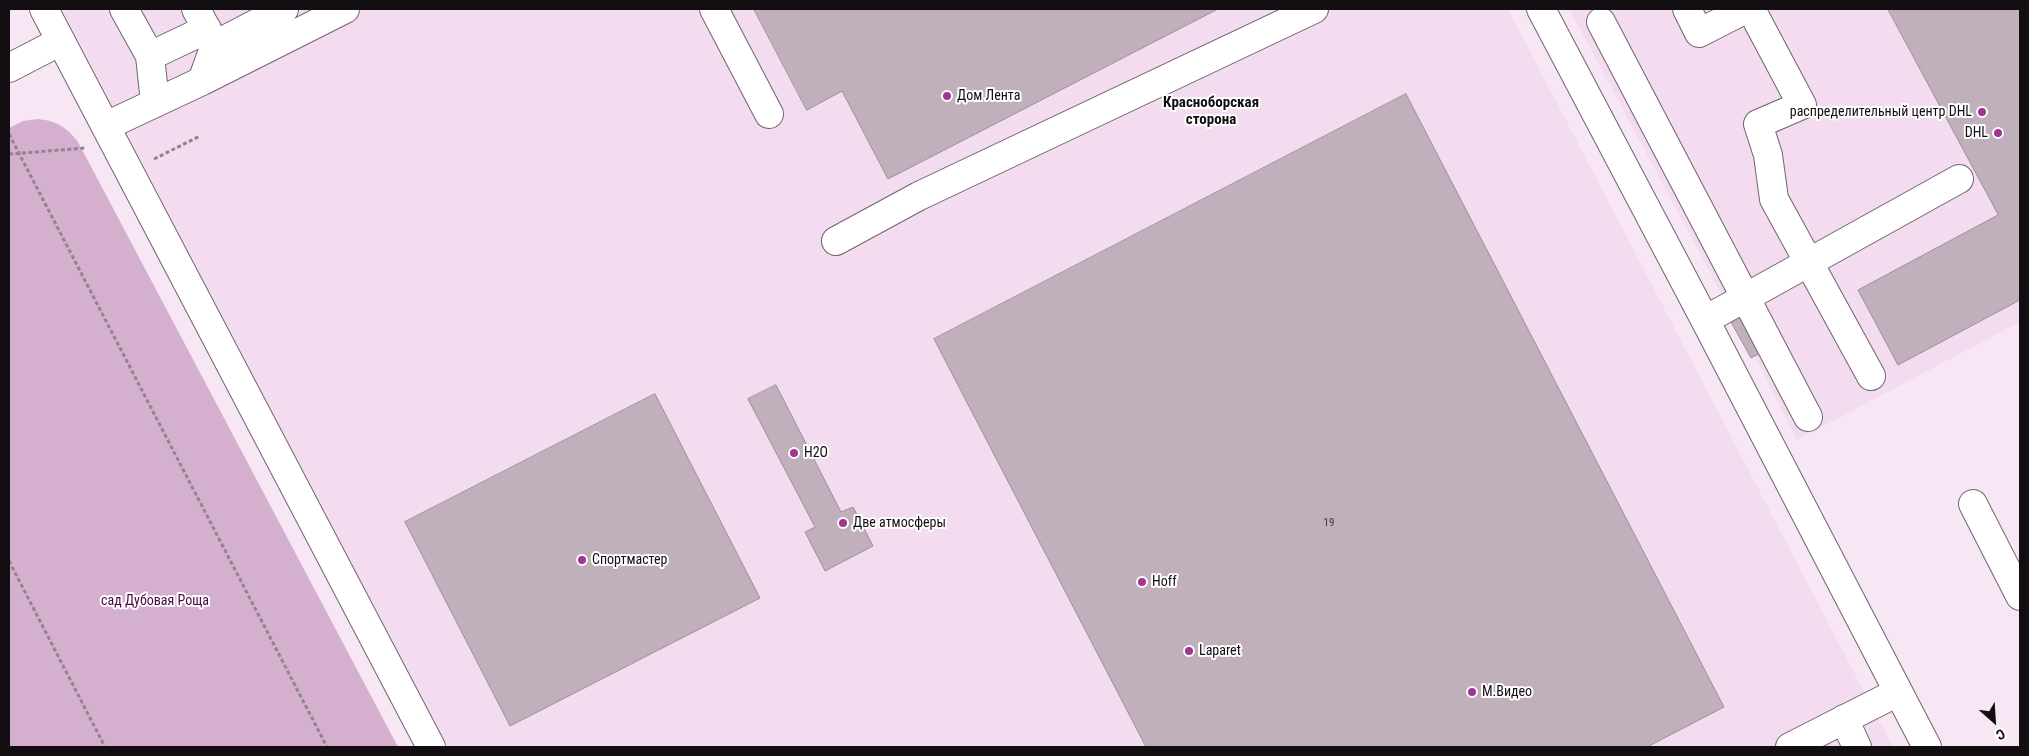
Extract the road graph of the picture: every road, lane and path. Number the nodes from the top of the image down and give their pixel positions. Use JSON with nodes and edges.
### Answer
{"nodes":[{"id":1,"x":44,"y":9,"type":"edge"},
{"id":2,"x":124,"y":9,"type":"edge"},
{"id":3,"x":284,"y":9,"type":"edge"},
{"id":4,"x":345,"y":9,"type":"edge"},
{"id":5,"x":714,"y":9,"type":"edge"},
{"id":6,"x":1314,"y":9,"type":"edge"},
{"id":7,"x":1541,"y":9,"type":"edge"},
{"id":8,"x":1687,"y":9,"type":"edge"},
{"id":9,"x":1746,"y":9,"type":"edge"},
{"id":10,"x":1751,"y":9,"type":"edge"},
{"id":11,"x":1601,"y":22,"type":"dead end"},
{"id":12,"x":206,"y":28,"type":"edge"},
{"id":13,"x":61,"y":41,"type":"junction"},
{"id":14,"x":150,"y":56,"type":"junction"},
{"id":15,"x":9,"y":68,"type":"edge"},
{"id":16,"x":202,"y":81,"type":"junction"},
{"id":17,"x":155,"y":103,"type":"junction"},
{"id":18,"x":770,"y":114,"type":"dead end"},
{"id":19,"x":106,"y":126,"type":"junction"},
{"id":20,"x":9,"y":134,"type":"edge"},
{"id":21,"x":88,"y":148,"type":"dead end"},
{"id":22,"x":18,"y":153,"type":"junction"},
{"id":23,"x":9,"y":154,"type":"edge"},
{"id":24,"x":1958,"y":179,"type":"dead end"},
{"id":25,"x":836,"y":241,"type":"dead end"},
{"id":26,"x":1810,"y":262,"type":"junction"},
{"id":27,"x":1746,"y":297,"type":"junction"},
{"id":28,"x":1706,"y":320,"type":"junction"},
{"id":29,"x":1871,"y":376,"type":"dead end"},
{"id":30,"x":1808,"y":416,"type":"dead end"},
{"id":31,"x":1973,"y":504,"type":"dead end"},
{"id":32,"x":9,"y":561,"type":"edge"},
{"id":33,"x":2020,"y":596,"type":"edge"},
{"id":34,"x":1898,"y":692,"type":"junction"},
{"id":35,"x":1844,"y":719,"type":"junction"},
{"id":36,"x":105,"y":747,"type":"edge"},
{"id":37,"x":328,"y":747,"type":"edge"},
{"id":38,"x":431,"y":747,"type":"edge"},
{"id":39,"x":1790,"y":747,"type":"edge"},
{"id":40,"x":1857,"y":747,"type":"edge"},
{"id":41,"x":1927,"y":747,"type":"edge"}],
"edges":[{"from":1,"to":13,"type":"street"},
{"from":2,"to":14,"type":"street"},
{"from":3,"to":12,"type":"street"},
{"from":4,"to":16,"type":"street"},
{"from":5,"to":18,"type":"street"},
{"from":6,"to":25,"type":"street"},
{"from":7,"to":28,"type":"street"},
{"from":8,"to":9,"type":"street"},
{"from":10,"to":26,"type":"street"},
{"from":11,"to":27,"type":"street"},
{"from":12,"to":14,"type":"street"},
{"from":12,"to":16,"type":"street"},
{"from":13,"to":15,"type":"street"},
{"from":13,"to":19,"type":"street"},
{"from":14,"to":17,"type":"street"},
{"from":16,"to":17,"type":"street"},
{"from":17,"to":19,"type":"street"},
{"from":19,"to":38,"type":"street"},
{"from":20,"to":22,"type":"path"},
{"from":21,"to":22,"type":"path"},
{"from":22,"to":23,"type":"path"},
{"from":22,"to":37,"type":"path"},
{"from":24,"to":26,"type":"street"},
{"from":26,"to":27,"type":"street"},
{"from":26,"to":29,"type":"street"},
{"from":27,"to":28,"type":"street"},
{"from":27,"to":30,"type":"street"},
{"from":28,"to":34,"type":"street"},
{"from":31,"to":33,"type":"street"},
{"from":32,"to":36,"type":"path"},
{"from":34,"to":35,"type":"street"},
{"from":34,"to":41,"type":"street"},
{"from":35,"to":39,"type":"street"},
{"from":35,"to":40,"type":"street"}]}
